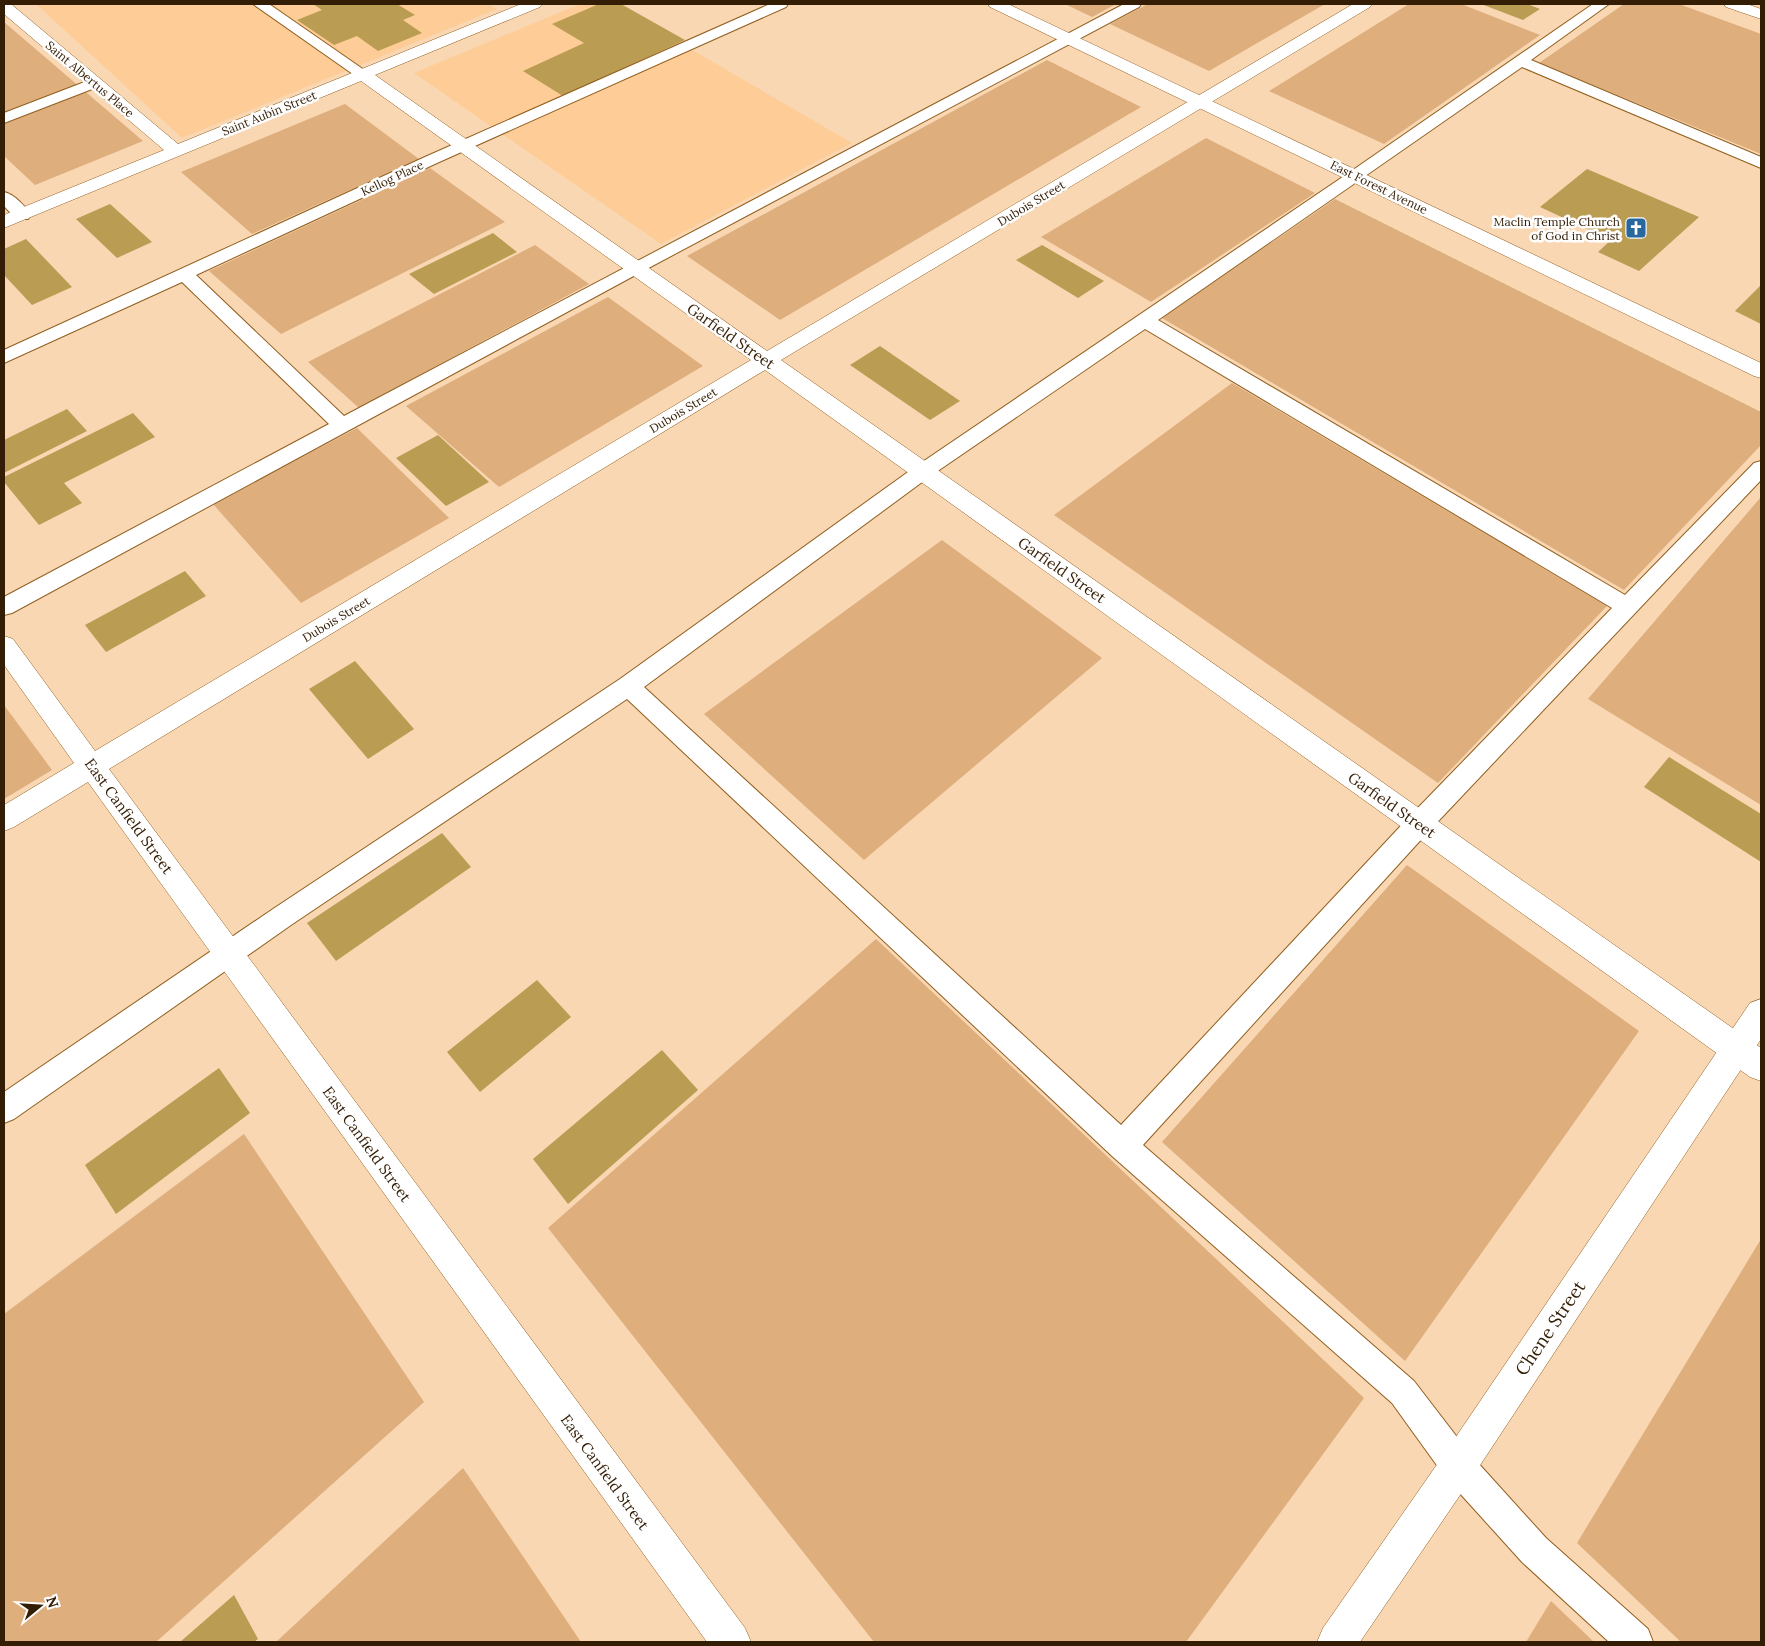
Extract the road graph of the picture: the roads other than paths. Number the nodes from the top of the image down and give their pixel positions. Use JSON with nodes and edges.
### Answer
{"nodes":[{"id":1,"x":260,"y":4,"type":"edge"},
{"id":2,"x":534,"y":4,"type":"edge"},
{"id":3,"x":781,"y":4,"type":"edge"},
{"id":4,"x":996,"y":4,"type":"edge"},
{"id":5,"x":1134,"y":4,"type":"edge"},
{"id":6,"x":1364,"y":4,"type":"edge"},
{"id":7,"x":1602,"y":4,"type":"edge"},
{"id":8,"x":1732,"y":4,"type":"edge"},
{"id":9,"x":4,"y":6,"type":"edge"},
{"id":10,"x":1761,"y":14,"type":"edge"},
{"id":11,"x":1069,"y":39,"type":"junction"},
{"id":12,"x":1520,"y":61,"type":"junction"},
{"id":13,"x":362,"y":74,"type":"junction"},
{"id":14,"x":95,"y":83,"type":"junction"},
{"id":15,"x":1202,"y":102,"type":"junction"},
{"id":16,"x":4,"y":118,"type":"edge"},
{"id":17,"x":463,"y":146,"type":"junction"},
{"id":18,"x":176,"y":151,"type":"junction"},
{"id":19,"x":1761,"y":163,"type":"edge"},
{"id":20,"x":1356,"y":176,"type":"junction"},
{"id":21,"x":4,"y":197,"type":"edge"},
{"id":22,"x":22,"y":215,"type":"junction"},
{"id":23,"x":4,"y":222,"type":"edge"},
{"id":24,"x":635,"y":268,"type":"junction"},
{"id":25,"x":184,"y":274,"type":"junction"},
{"id":26,"x":1144,"y":320,"type":"junction"},
{"id":27,"x":4,"y":357,"type":"edge"},
{"id":28,"x":765,"y":361,"type":"junction"},
{"id":29,"x":1761,"y":371,"type":"edge"},
{"id":30,"x":343,"y":426,"type":"junction"},
{"id":31,"x":1761,"y":468,"type":"edge"},
{"id":32,"x":922,"y":472,"type":"junction"},
{"id":33,"x":4,"y":607,"type":"edge"},
{"id":34,"x":1628,"y":607,"type":"junction"},
{"id":35,"x":4,"y":646,"type":"edge"},
{"id":36,"x":628,"y":686,"type":"junction"},
{"id":37,"x":92,"y":765,"type":"junction"},
{"id":38,"x":4,"y":819,"type":"edge"},
{"id":39,"x":1419,"y":824,"type":"junction"},
{"id":40,"x":228,"y":954,"type":"junction"},
{"id":41,"x":1761,"y":1013,"type":"edge"},
{"id":42,"x":1749,"y":1058,"type":"edge"},
{"id":43,"x":4,"y":1109,"type":"edge"},
{"id":44,"x":1122,"y":1146,"type":"junction"},
{"id":45,"x":1458,"y":1466,"type":"junction"},
{"id":46,"x":719,"y":1638,"type":"edge"},
{"id":47,"x":1337,"y":1642,"type":"edge"},
{"id":48,"x":1635,"y":1642,"type":"edge"}],
"edges":[{"from":1,"to":13,"type":"lane"},
{"from":2,"to":13,"type":"street","name":"Saint Aubin Street"},
{"from":3,"to":17,"type":"lane","name":"Kellog Place"},
{"from":4,"to":11,"type":"street","name":"East Forest Avenue"},
{"from":5,"to":11,"type":"lane"},
{"from":6,"to":15,"type":"street","name":"Dubois Street"},
{"from":7,"to":12,"type":"lane"},
{"from":8,"to":10,"type":"street"},
{"from":9,"to":14,"type":"street","name":"Saint Albertus Place"},
{"from":11,"to":15,"type":"street","name":"East Forest Avenue"},
{"from":11,"to":24,"type":"lane"},
{"from":12,"to":19,"type":"lane"},
{"from":12,"to":20,"type":"lane"},
{"from":13,"to":17,"type":"street","name":"Garfield Street"},
{"from":13,"to":18,"type":"street","name":"Saint Aubin Street"},
{"from":14,"to":16,"type":"lane"},
{"from":14,"to":18,"type":"street","name":"Saint Albertus Place"},
{"from":15,"to":20,"type":"street","name":"East Forest Avenue"},
{"from":15,"to":28,"type":"street","name":"Dubois Street"},
{"from":17,"to":24,"type":"street","name":"Garfield Street"},
{"from":17,"to":25,"type":"lane","name":"Kellog Place"},
{"from":18,"to":22,"type":"street","name":"Saint Aubin Street"},
{"from":20,"to":26,"type":"lane"},
{"from":20,"to":29,"type":"street","name":"East Forest Avenue"},
{"from":21,"to":22,"type":"lane"},
{"from":22,"to":23,"type":"street","name":"Saint Aubin Street"},
{"from":24,"to":28,"type":"street","name":"Garfield Street"},
{"from":24,"to":30,"type":"lane"},
{"from":25,"to":27,"type":"lane","name":"Kellog Place"},
{"from":25,"to":30,"type":"lane"},
{"from":26,"to":32,"type":"lane"},
{"from":26,"to":34,"type":"lane"},
{"from":28,"to":32,"type":"street","name":"Garfield Street"},
{"from":28,"to":37,"type":"street","name":"Dubois Street"},
{"from":30,"to":33,"type":"lane"},
{"from":31,"to":34,"type":"lane"},
{"from":32,"to":36,"type":"lane"},
{"from":32,"to":39,"type":"street","name":"Garfield Street"},
{"from":34,"to":39,"type":"lane"},
{"from":35,"to":37,"type":"street","name":"East Canfield Street"},
{"from":36,"to":40,"type":"lane"},
{"from":36,"to":44,"type":"lane"},
{"from":37,"to":38,"type":"street","name":"Dubois Street"},
{"from":37,"to":40,"type":"street","name":"East Canfield Street"},
{"from":39,"to":42,"type":"street","name":"Garfield Street"},
{"from":39,"to":44,"type":"lane"},
{"from":40,"to":43,"type":"lane"},
{"from":40,"to":46,"type":"street","name":"East Canfield Street"},
{"from":41,"to":42,"type":"street","name":"Chene Street"},
{"from":42,"to":45,"type":"street","name":"Chene Street"},
{"from":44,"to":45,"type":"lane"},
{"from":45,"to":47,"type":"street","name":"Chene Street"},
{"from":45,"to":48,"type":"lane"}]}
